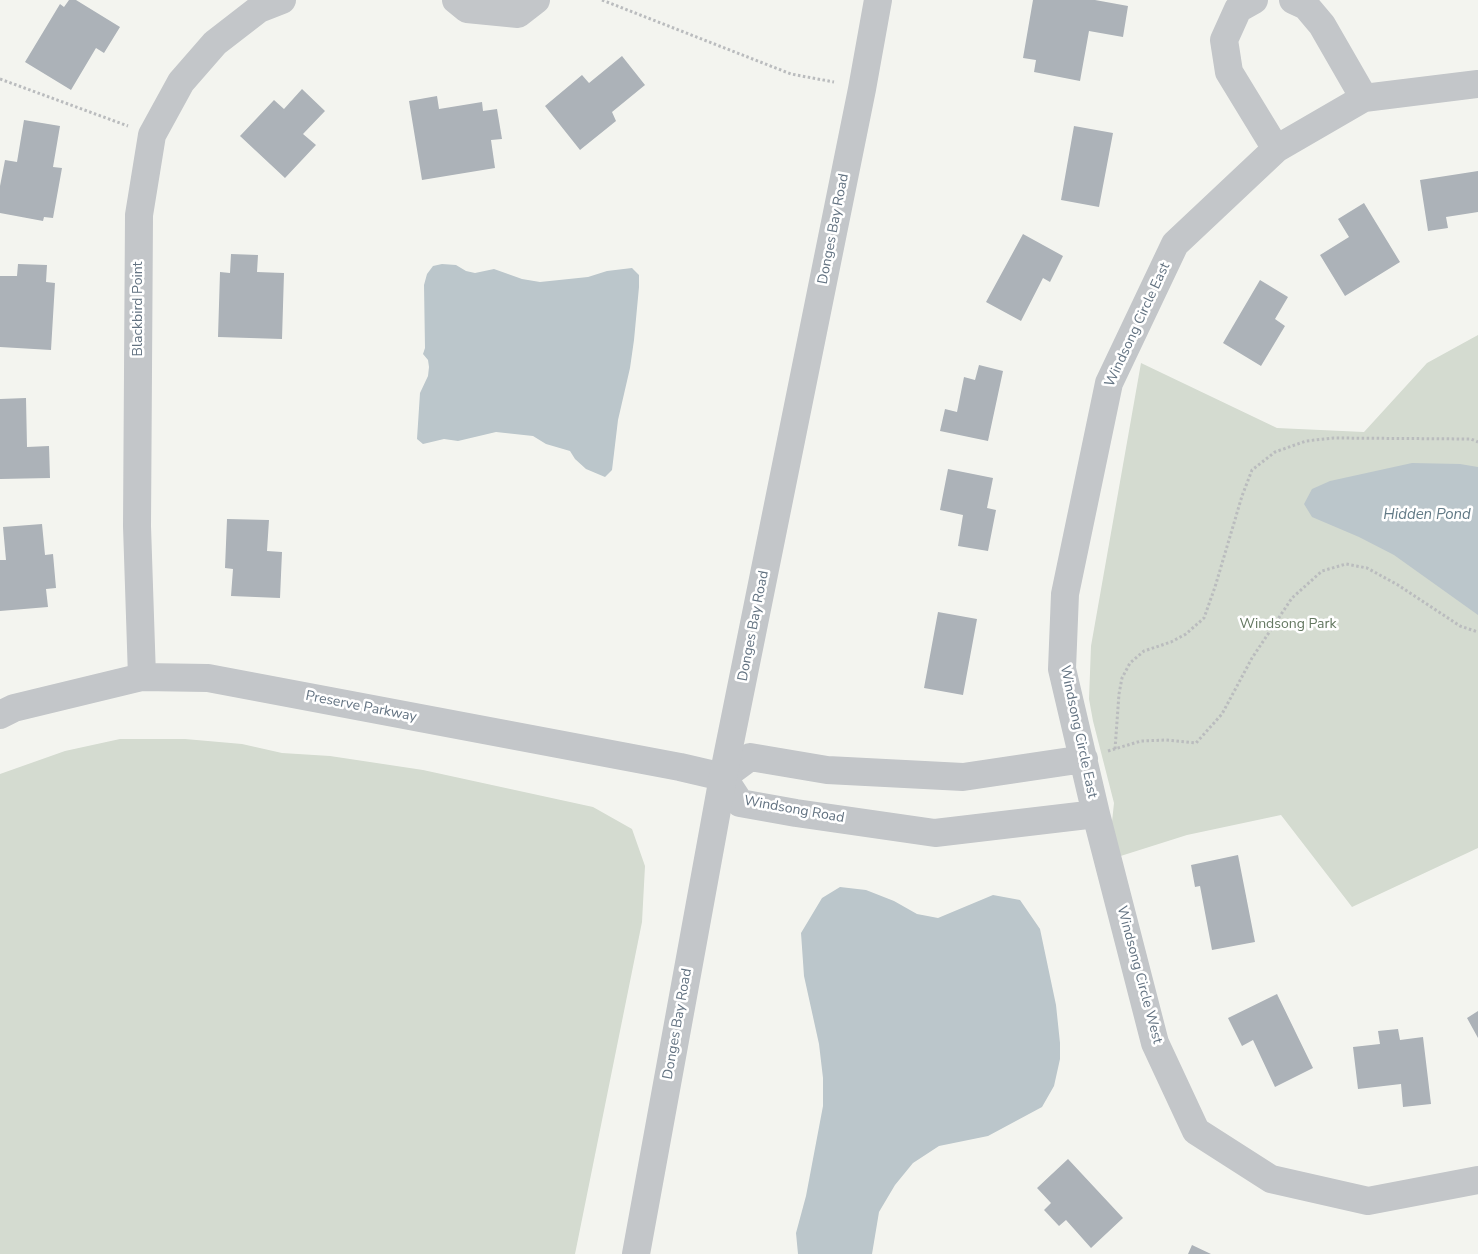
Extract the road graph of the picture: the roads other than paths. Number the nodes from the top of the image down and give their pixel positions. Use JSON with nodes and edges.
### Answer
{"nodes":[{"id":1,"x":282,"y":0,"type":"edge"},
{"id":2,"x":456,"y":0,"type":"edge"},
{"id":3,"x":536,"y":0,"type":"edge"},
{"id":4,"x":878,"y":0,"type":"edge"},
{"id":5,"x":1254,"y":0,"type":"edge"},
{"id":6,"x":1293,"y":0,"type":"edge"},
{"id":7,"x":1478,"y":84,"type":"edge"},
{"id":8,"x":1364,"y":98,"type":"junction"},
{"id":9,"x":1276,"y":149,"type":"junction"},
{"id":10,"x":142,"y":677,"type":"junction"},
{"id":11,"x":0,"y":714,"type":"edge"},
{"id":12,"x":1084,"y":759,"type":"junction"},
{"id":13,"x":723,"y":777,"type":"junction"},
{"id":14,"x":1096,"y":814,"type":"junction"},
{"id":15,"x":1478,"y":1180,"type":"edge"},
{"id":16,"x":636,"y":1254,"type":"edge"}],
"edges":[{"from":1,"to":10,"type":"street","name":"Blackbird Point"},
{"from":2,"to":3,"type":"street"},
{"from":4,"to":13,"type":"street","name":"Donges Bay Road"},
{"from":5,"to":9,"type":"street"},
{"from":6,"to":8,"type":"street"},
{"from":7,"to":8,"type":"street","name":"Windsong Circle East"},
{"from":8,"to":9,"type":"street","name":"Windsong Circle East"},
{"from":9,"to":12,"type":"street","name":"Windsong Circle East"},
{"from":10,"to":11,"type":"street","name":"Preserve Parkway"},
{"from":10,"to":13,"type":"street","name":"Preserve Parkway"},
{"from":12,"to":13,"type":"street"},
{"from":12,"to":14,"type":"street","name":"Windsong Circle East"},
{"from":13,"to":14,"type":"street","name":"Windsong Road"},
{"from":13,"to":16,"type":"street","name":"Donges Bay Road"},
{"from":14,"to":15,"type":"street","name":"Windsong Circle West"}]}
